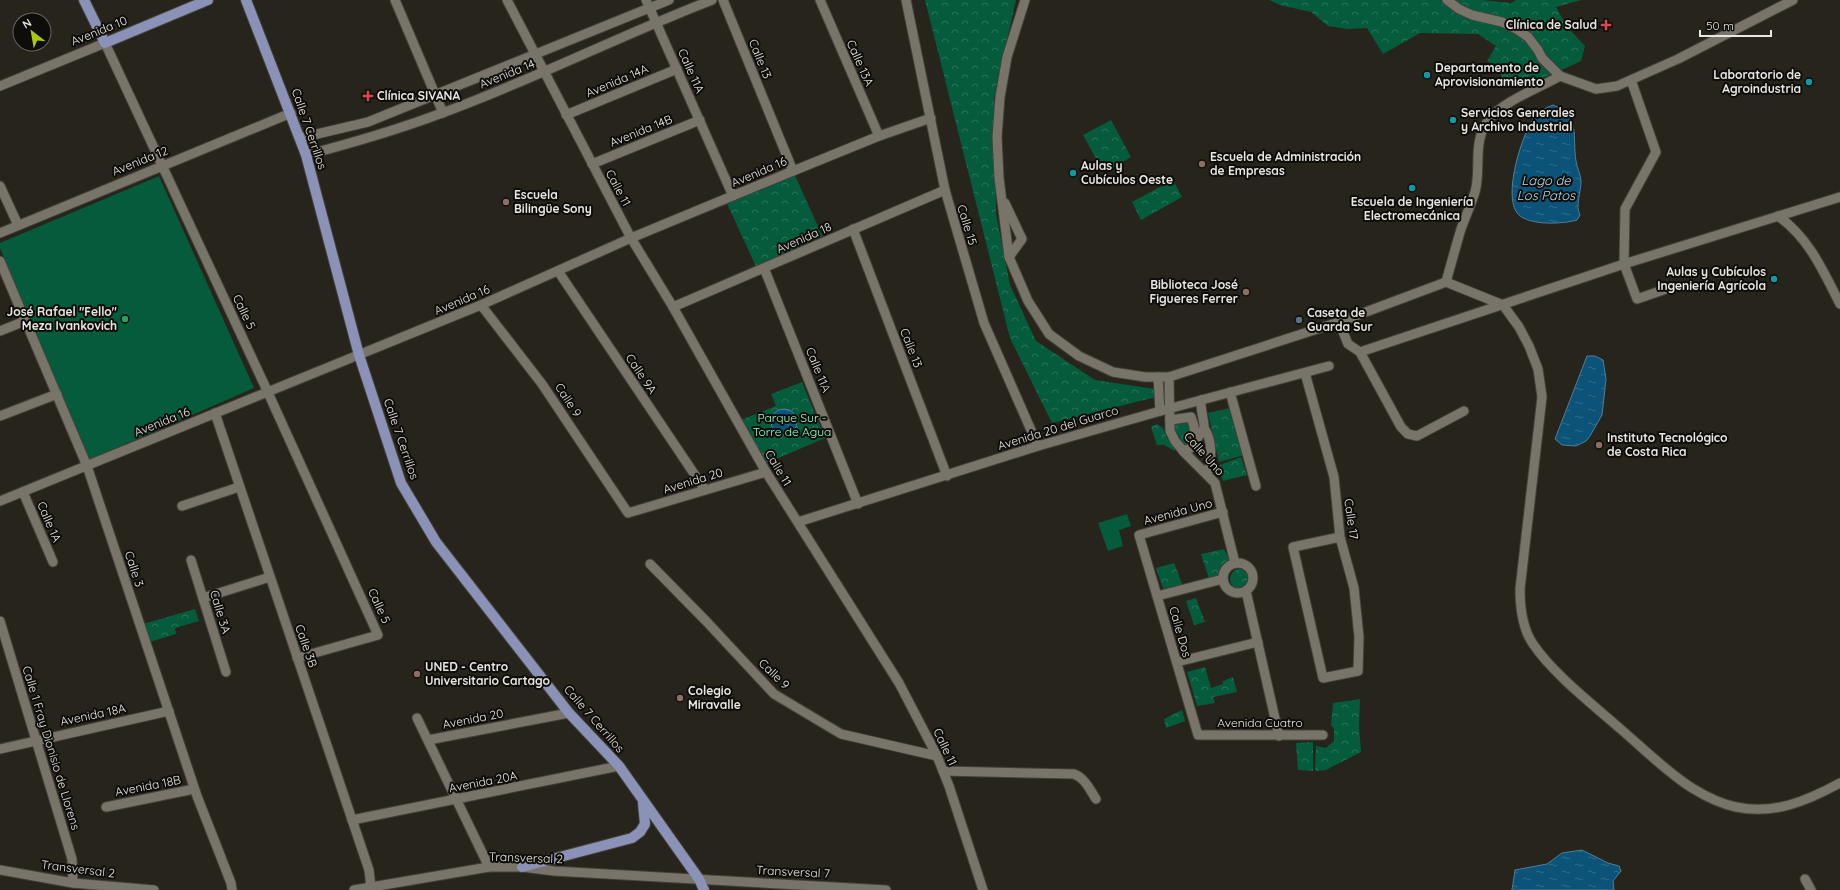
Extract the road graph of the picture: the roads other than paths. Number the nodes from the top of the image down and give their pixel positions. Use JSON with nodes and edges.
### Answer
{"nodes":[{"id":1,"x":84,"y":0,"type":"edge"},
{"id":2,"x":208,"y":0,"type":"edge"},
{"id":3,"x":246,"y":0,"type":"edge"},
{"id":4,"x":395,"y":0,"type":"edge"},
{"id":5,"x":506,"y":0,"type":"edge"},
{"id":6,"x":669,"y":0,"type":"edge"},
{"id":7,"x":712,"y":0,"type":"edge"},
{"id":8,"x":723,"y":0,"type":"edge"},
{"id":9,"x":820,"y":0,"type":"edge"},
{"id":10,"x":906,"y":0,"type":"edge"},
{"id":11,"x":1025,"y":0,"type":"edge"},
{"id":12,"x":1447,"y":0,"type":"edge"},
{"id":13,"x":1793,"y":0,"type":"edge"},
{"id":14,"x":648,"y":4,"type":"edge"},
{"id":15,"x":656,"y":22,"type":"junction"},
{"id":16,"x":105,"y":43,"type":"junction"},
{"id":17,"x":536,"y":55,"type":"junction"},
{"id":18,"x":677,"y":69,"type":"junction"},
{"id":19,"x":544,"y":71,"type":"junction"},
{"id":20,"x":1560,"y":76,"type":"junction"},
{"id":21,"x":1631,"y":80,"type":"junction"},
{"id":22,"x":0,"y":86,"type":"edge"},
{"id":23,"x":435,"y":96,"type":"junction"},
{"id":24,"x":291,"y":113,"type":"junction"},
{"id":25,"x":442,"y":113,"type":"junction"},
{"id":26,"x":566,"y":115,"type":"junction"},
{"id":27,"x":931,"y":118,"type":"junction"},
{"id":28,"x":700,"y":120,"type":"junction"},
{"id":29,"x":879,"y":136,"type":"junction"},
{"id":30,"x":300,"y":138,"type":"junction"},
{"id":31,"x":306,"y":155,"type":"junction"},
{"id":32,"x":592,"y":164,"type":"junction"},
{"id":33,"x":162,"y":165,"type":"junction"},
{"id":34,"x":793,"y":171,"type":"junction"},
{"id":35,"x":0,"y":186,"type":"edge"},
{"id":36,"x":945,"y":190,"type":"junction"},
{"id":37,"x":734,"y":196,"type":"junction"},
{"id":38,"x":1840,"y":196,"type":"edge"},
{"id":39,"x":1001,"y":197,"type":"junction"},
{"id":40,"x":1778,"y":216,"type":"junction"},
{"id":41,"x":18,"y":225,"type":"junction"},
{"id":42,"x":853,"y":229,"type":"junction"},
{"id":43,"x":0,"y":233,"type":"edge"},
{"id":44,"x":631,"y":238,"type":"junction"},
{"id":45,"x":1009,"y":257,"type":"junction"},
{"id":46,"x":0,"y":261,"type":"edge"},
{"id":47,"x":1624,"y":264,"type":"junction"},
{"id":48,"x":764,"y":268,"type":"junction"},
{"id":49,"x":558,"y":271,"type":"junction"},
{"id":50,"x":1446,"y":282,"type":"junction"},
{"id":51,"x":1666,"y":289,"type":"dead end"},
{"id":52,"x":1840,"y":304,"type":"edge"},
{"id":53,"x":481,"y":305,"type":"junction"},
{"id":54,"x":1503,"y":305,"type":"junction"},
{"id":55,"x":673,"y":307,"type":"junction"},
{"id":56,"x":26,"y":321,"type":"junction"},
{"id":57,"x":1339,"y":322,"type":"junction"},
{"id":58,"x":0,"y":331,"type":"edge"},
{"id":59,"x":1360,"y":352,"type":"junction"},
{"id":60,"x":359,"y":355,"type":"junction"},
{"id":61,"x":1329,"y":366,"type":"dead end"},
{"id":62,"x":1304,"y":372,"type":"junction"},
{"id":63,"x":1158,"y":377,"type":"junction"},
{"id":64,"x":1169,"y":377,"type":"junction"},
{"id":65,"x":267,"y":392,"type":"junction"},
{"id":66,"x":1230,"y":392,"type":"junction"},
{"id":67,"x":57,"y":394,"type":"junction"},
{"id":68,"x":1201,"y":400,"type":"junction"},
{"id":69,"x":1170,"y":408,"type":"junction"},
{"id":70,"x":1160,"y":411,"type":"junction"},
{"id":71,"x":1464,"y":411,"type":"dead end"},
{"id":72,"x":215,"y":413,"type":"junction"},
{"id":73,"x":0,"y":416,"type":"edge"},
{"id":74,"x":1170,"y":420,"type":"junction"},
{"id":75,"x":1204,"y":428,"type":"junction"},
{"id":76,"x":1195,"y":442,"type":"junction"},
{"id":77,"x":1038,"y":446,"type":"junction"},
{"id":78,"x":1183,"y":451,"type":"junction"},
{"id":79,"x":87,"y":466,"type":"junction"},
{"id":80,"x":766,"y":472,"type":"junction"},
{"id":81,"x":1206,"y":474,"type":"junction"},
{"id":82,"x":947,"y":476,"type":"junction"},
{"id":83,"x":1256,"y":486,"type":"dead end"},
{"id":84,"x":239,"y":488,"type":"junction"},
{"id":85,"x":705,"y":490,"type":"junction"},
{"id":86,"x":23,"y":492,"type":"junction"},
{"id":87,"x":0,"y":501,"type":"edge"},
{"id":88,"x":858,"y":504,"type":"junction"},
{"id":89,"x":182,"y":506,"type":"dead end"},
{"id":90,"x":1223,"y":512,"type":"junction"},
{"id":91,"x":628,"y":513,"type":"joint"},
{"id":92,"x":798,"y":522,"type":"junction"},
{"id":93,"x":1139,"y":535,"type":"joint"},
{"id":94,"x":1340,"y":537,"type":"junction"},
{"id":95,"x":191,"y":560,"type":"dead end"},
{"id":96,"x":53,"y":562,"type":"dead end"},
{"id":97,"x":1235,"y":563,"type":"junction"},
{"id":98,"x":650,"y":564,"type":"dead end"},
{"id":99,"x":270,"y":576,"type":"junction"},
{"id":100,"x":1223,"y":580,"type":"junction"},
{"id":101,"x":1246,"y":591,"type":"junction"},
{"id":102,"x":1157,"y":596,"type":"junction"},
{"id":103,"x":202,"y":598,"type":"junction"},
{"id":104,"x":0,"y":621,"type":"edge"},
{"id":105,"x":1258,"y":642,"type":"junction"},
{"id":106,"x":298,"y":658,"type":"junction"},
{"id":107,"x":1177,"y":662,"type":"junction"},
{"id":108,"x":226,"y":672,"type":"dead end"},
{"id":109,"x":169,"y":710,"type":"junction"},
{"id":110,"x":569,"y":712,"type":"junction"},
{"id":111,"x":417,"y":718,"type":"dead end"},
{"id":112,"x":1323,"y":734,"type":"dead end"},
{"id":113,"x":1198,"y":735,"type":"joint"},
{"id":114,"x":1279,"y":736,"type":"junction"},
{"id":115,"x":36,"y":740,"type":"junction"},
{"id":116,"x":428,"y":740,"type":"junction"},
{"id":117,"x":0,"y":749,"type":"edge"},
{"id":118,"x":937,"y":756,"type":"junction"},
{"id":119,"x":619,"y":766,"type":"junction"},
{"id":120,"x":943,"y":771,"type":"junction"},
{"id":121,"x":1840,"y":783,"type":"edge"},
{"id":122,"x":194,"y":789,"type":"junction"},
{"id":123,"x":457,"y":799,"type":"junction"},
{"id":124,"x":643,"y":799,"type":"junction"},
{"id":125,"x":1096,"y":799,"type":"dead end"},
{"id":126,"x":106,"y":807,"type":"dead end"},
{"id":127,"x":352,"y":820,"type":"junction"},
{"id":128,"x":489,"y":867,"type":"junction"},
{"id":129,"x":522,"y":867,"type":"junction"},
{"id":130,"x":0,"y":870,"type":"edge"},
{"id":131,"x":699,"y":879,"type":"junction"},
{"id":132,"x":1805,"y":879,"type":"dead end"},
{"id":133,"x":73,"y":883,"type":"junction"},
{"id":134,"x":402,"y":886,"type":"edge"},
{"id":135,"x":371,"y":888,"type":"junction"},
{"id":136,"x":154,"y":890,"type":"edge"},
{"id":137,"x":232,"y":890,"type":"edge"},
{"id":138,"x":354,"y":890,"type":"edge"},
{"id":139,"x":704,"y":890,"type":"edge"},
{"id":140,"x":886,"y":890,"type":"edge"},
{"id":141,"x":982,"y":890,"type":"edge"},
{"id":142,"x":1811,"y":890,"type":"edge"}],
"edges":[{"from":1,"to":16,"type":"main road","name":"Calle 5"},
{"from":2,"to":16,"type":"main road","name":"Avenida 10"},
{"from":3,"to":24,"type":"main road","name":"Calle 7 Cerrillos"},
{"from":4,"to":23,"type":"street"},
{"from":5,"to":17,"type":"street","name":"Calle 11"},
{"from":6,"to":14,"type":"street","name":"Avenida 14"},
{"from":7,"to":15,"type":"street","name":"Avenida 14"},
{"from":8,"to":34,"type":"street","name":"Calle 13"},
{"from":9,"to":29,"type":"street","name":"Calle 13A"},
{"from":10,"to":27,"type":"street","name":"Calle 15"},
{"from":11,"to":39,"type":"street"},
{"from":12,"to":20,"type":"street"},
{"from":13,"to":21,"type":"street"},
{"from":14,"to":15,"type":"street","name":"Calle 11A"},
{"from":14,"to":17,"type":"street","name":"Avenida 14"},
{"from":15,"to":18,"type":"street","name":"Calle 11A"},
{"from":15,"to":19,"type":"street","name":"Avenida 14"},
{"from":16,"to":22,"type":"street","name":"Avenida 10"},
{"from":16,"to":33,"type":"street","name":"Calle 5"},
{"from":17,"to":19,"type":"street","name":"Calle 11"},
{"from":17,"to":23,"type":"street","name":"Avenida 14"},
{"from":18,"to":26,"type":"street","name":"Avenida 14A"},
{"from":18,"to":28,"type":"street","name":"Calle 11A"},
{"from":19,"to":25,"type":"street","name":"Avenida 14"},
{"from":19,"to":26,"type":"street","name":"Calle 11"},
{"from":20,"to":21,"type":"street"},
{"from":20,"to":50,"type":"street"},
{"from":21,"to":47,"type":"street"},
{"from":23,"to":25,"type":"street"},
{"from":23,"to":30,"type":"street","name":"Avenida 14"},
{"from":24,"to":30,"type":"main road","name":"Calle 7 Cerrillos"},
{"from":24,"to":33,"type":"street","name":"Avenida 12"},
{"from":25,"to":31,"type":"street","name":"Avenida 14"},
{"from":26,"to":32,"type":"street","name":"Calle 11"},
{"from":27,"to":29,"type":"street","name":"Avenida 16"},
{"from":27,"to":36,"type":"street","name":"Calle 15"},
{"from":28,"to":32,"type":"street","name":"Avenida 14B"},
{"from":28,"to":37,"type":"street","name":"Calle 11A"},
{"from":29,"to":34,"type":"street","name":"Avenida 16"},
{"from":30,"to":31,"type":"main road","name":"Calle 7 Cerrillos"},
{"from":31,"to":60,"type":"main road","name":"Calle 7 Cerrillos"},
{"from":32,"to":44,"type":"street","name":"Calle 11"},
{"from":33,"to":41,"type":"street","name":"Avenida 12"},
{"from":33,"to":65,"type":"street","name":"Calle 5"},
{"from":34,"to":37,"type":"street","name":"Avenida 16"},
{"from":35,"to":41,"type":"street"},
{"from":36,"to":42,"type":"street","name":"Avenida 18"},
{"from":36,"to":77,"type":"street","name":"Calle 15"},
{"from":37,"to":44,"type":"street","name":"Avenida 16"},
{"from":38,"to":40,"type":"street"},
{"from":39,"to":45,"type":"street"},
{"from":39,"to":45,"type":"street"},
{"from":40,"to":47,"type":"street"},
{"from":40,"to":52,"type":"street"},
{"from":41,"to":43,"type":"street","name":"Avenida 12"},
{"from":42,"to":48,"type":"street","name":"Avenida 18"},
{"from":42,"to":82,"type":"street","name":"Calle 13"},
{"from":44,"to":49,"type":"street","name":"Avenida 16"},
{"from":44,"to":55,"type":"street","name":"Calle 11"},
{"from":45,"to":63,"type":"street"},
{"from":46,"to":56,"type":"street","name":"Calle 3"},
{"from":47,"to":51,"type":"street"},
{"from":47,"to":54,"type":"street"},
{"from":48,"to":55,"type":"street","name":"Avenida 18"},
{"from":48,"to":88,"type":"street","name":"Calle 11A"},
{"from":49,"to":53,"type":"street","name":"Avenida 16"},
{"from":49,"to":85,"type":"street","name":"Calle 9A"},
{"from":50,"to":54,"type":"street"},
{"from":50,"to":57,"type":"street"},
{"from":53,"to":60,"type":"street","name":"Avenida 16"},
{"from":53,"to":91,"type":"street","name":"Calle 9"},
{"from":54,"to":59,"type":"street"},
{"from":54,"to":121,"type":"street"},
{"from":55,"to":80,"type":"street","name":"Calle 11"},
{"from":56,"to":58,"type":"street"},
{"from":56,"to":67,"type":"street","name":"Calle 3"},
{"from":57,"to":59,"type":"street"},
{"from":57,"to":64,"type":"street"},
{"from":59,"to":71,"type":"street"},
{"from":60,"to":65,"type":"street","name":"Avenida 16"},
{"from":60,"to":110,"type":"main road","name":"Calle 7 Cerrillos"},
{"from":61,"to":62,"type":"street","name":"Avenida 20 del Guarco"},
{"from":62,"to":66,"type":"street","name":"Avenida 20 del Guarco"},
{"from":62,"to":94,"type":"street","name":"Calle 17"},
{"from":63,"to":64,"type":"street"},
{"from":63,"to":70,"type":"street"},
{"from":64,"to":69,"type":"street","name":"Calle Uno"},
{"from":65,"to":72,"type":"street","name":"Avenida 16"},
{"from":65,"to":106,"type":"street","name":"Calle 5"},
{"from":66,"to":68,"type":"street","name":"Avenida 20 del Guarco"},
{"from":66,"to":83,"type":"street"},
{"from":67,"to":73,"type":"street"},
{"from":67,"to":79,"type":"street","name":"Calle 3"},
{"from":68,"to":69,"type":"street","name":"Avenida 20 del Guarco"},
{"from":68,"to":75,"type":"street"},
{"from":69,"to":70,"type":"street","name":"Avenida 20 del Guarco"},
{"from":69,"to":74,"type":"street","name":"Calle Uno"},
{"from":70,"to":77,"type":"street","name":"Avenida 20 del Guarco"},
{"from":72,"to":79,"type":"street","name":"Avenida 16"},
{"from":72,"to":84,"type":"street","name":"Calle 3B"},
{"from":74,"to":76,"type":"street"},
{"from":74,"to":78,"type":"street","name":"Calle Uno"},
{"from":75,"to":76,"type":"street"},
{"from":75,"to":81,"type":"street"},
{"from":76,"to":78,"type":"street"},
{"from":77,"to":82,"type":"street","name":"Avenida 20 del Guarco"},
{"from":78,"to":81,"type":"street","name":"Calle Uno"},
{"from":79,"to":86,"type":"street","name":"Avenida 16"},
{"from":79,"to":109,"type":"street","name":"Calle 3"},
{"from":80,"to":85,"type":"street","name":"Avenida 20"},
{"from":80,"to":92,"type":"street","name":"Calle 11"},
{"from":81,"to":90,"type":"street","name":"Calle Uno"},
{"from":82,"to":88,"type":"street","name":"Avenida 20 del Guarco"},
{"from":84,"to":89,"type":"street"},
{"from":84,"to":99,"type":"street","name":"Calle 3B"},
{"from":85,"to":91,"type":"street","name":"Avenida 20"},
{"from":86,"to":87,"type":"street","name":"Avenida 16"},
{"from":86,"to":96,"type":"street","name":"Calle 1A"},
{"from":88,"to":92,"type":"street","name":"Avenida 20 del Guarco"},
{"from":90,"to":93,"type":"street","name":"Avenida Uno"},
{"from":90,"to":97,"type":"street","name":"Calle Uno"},
{"from":92,"to":118,"type":"street","name":"Calle 11"},
{"from":93,"to":102,"type":"street","name":"Calle Dos"},
{"from":94,"to":94,"type":"street","name":"Calle 17"},
{"from":95,"to":103,"type":"street","name":"Calle 3A"},
{"from":97,"to":100,"type":"street"},
{"from":97,"to":101,"type":"street"},
{"from":98,"to":118,"type":"street","name":"Calle 9"},
{"from":99,"to":103,"type":"street"},
{"from":99,"to":106,"type":"street","name":"Calle 3B"},
{"from":100,"to":101,"type":"street"},
{"from":100,"to":102,"type":"street"},
{"from":101,"to":105,"type":"street"},
{"from":102,"to":107,"type":"street","name":"Calle Dos"},
{"from":103,"to":108,"type":"street","name":"Calle 3A"},
{"from":104,"to":115,"type":"street","name":"Calle 1 Fray Dionisio de Llorens"},
{"from":105,"to":107,"type":"street"},
{"from":105,"to":114,"type":"street"},
{"from":106,"to":127,"type":"street","name":"Calle 3B"},
{"from":107,"to":113,"type":"street","name":"Calle Dos"},
{"from":109,"to":115,"type":"street","name":"Avenida 18A"},
{"from":109,"to":122,"type":"street","name":"Calle 3"},
{"from":110,"to":116,"type":"street","name":"Avenida 20"},
{"from":110,"to":119,"type":"main road","name":"Calle 7 Cerrillos"},
{"from":111,"to":116,"type":"street"},
{"from":112,"to":114,"type":"street","name":"Avenida Cuatro"},
{"from":113,"to":114,"type":"street","name":"Avenida Cuatro"},
{"from":115,"to":117,"type":"street","name":"Avenida 18A"},
{"from":115,"to":133,"type":"street","name":"Calle 1 Fray Dionisio de Llorens"},
{"from":116,"to":123,"type":"street"},
{"from":118,"to":120,"type":"street","name":"Calle 11"},
{"from":119,"to":123,"type":"street","name":"Avenida 20A"},
{"from":119,"to":124,"type":"main road","name":"Calle 7 Cerrillos"},
{"from":120,"to":125,"type":"street"},
{"from":120,"to":141,"type":"street","name":"Calle 11"},
{"from":122,"to":126,"type":"street","name":"Avenida 18B"},
{"from":122,"to":137,"type":"street","name":"Calle 3"},
{"from":123,"to":127,"type":"street","name":"Avenida 20A"},
{"from":123,"to":128,"type":"street"},
{"from":124,"to":129,"type":"main road"},
{"from":124,"to":131,"type":"main road","name":"Calle 7 Cerrillos"},
{"from":127,"to":135,"type":"street","name":"Calle 3B"},
{"from":128,"to":129,"type":"street","name":"Transversal 2"},
{"from":128,"to":134,"type":"street","name":"Transversal 2"},
{"from":129,"to":131,"type":"street","name":"Transversal 2"},
{"from":130,"to":133,"type":"street","name":"Transversal 2"},
{"from":131,"to":139,"type":"main road","name":"Calle 7 Cerrillos"},
{"from":131,"to":140,"type":"street","name":"Transversal 7"},
{"from":132,"to":142,"type":"street"},
{"from":133,"to":136,"type":"street","name":"Transversal 2"},
{"from":134,"to":135,"type":"street","name":"Transversal 2"},
{"from":135,"to":138,"type":"street","name":"Transversal 2"}]}
